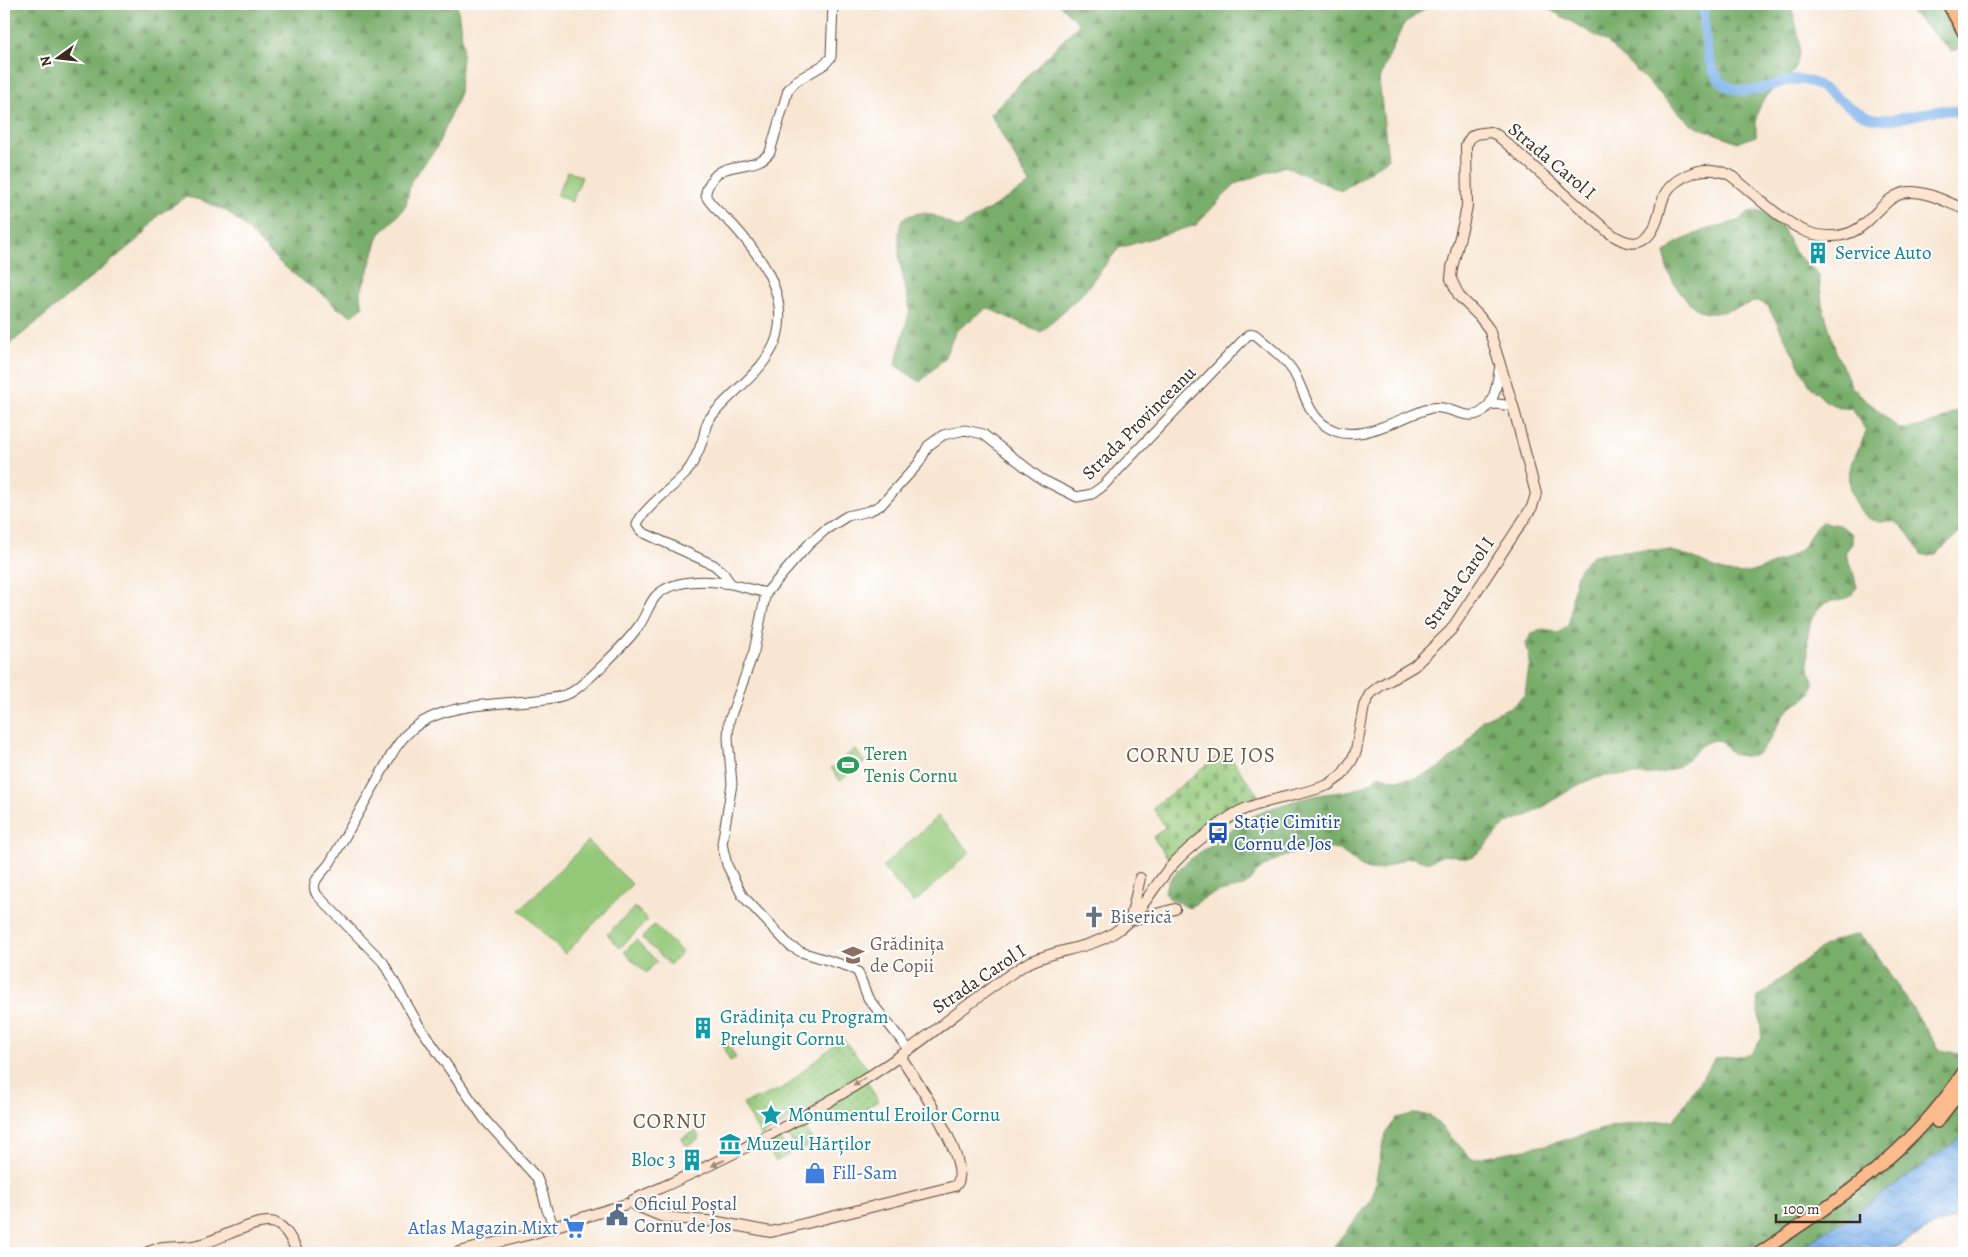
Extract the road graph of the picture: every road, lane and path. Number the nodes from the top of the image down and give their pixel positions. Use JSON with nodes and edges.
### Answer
{"nodes":[{"id":1,"x":833,"y":4,"type":"edge"},
{"id":2,"x":1948,"y":4,"type":"edge"},
{"id":3,"x":1964,"y":33,"type":"edge"},
{"id":4,"x":1964,"y":203,"type":"edge"},
{"id":5,"x":1953,"y":205,"type":"junction"},
{"id":6,"x":1964,"y":209,"type":"edge"},
{"id":7,"x":1500,"y":365,"type":"junction"},
{"id":8,"x":1489,"y":405,"type":"junction"},
{"id":9,"x":1513,"y":406,"type":"junction"},
{"id":10,"x":731,"y":584,"type":"junction"},
{"id":11,"x":766,"y":593,"type":"junction"},
{"id":12,"x":1140,"y":878,"type":"dead end"},
{"id":13,"x":1176,"y":909,"type":"dead end"},
{"id":14,"x":1129,"y":921,"type":"junction"},
{"id":15,"x":904,"y":1053,"type":"junction"},
{"id":16,"x":1964,"y":1071,"type":"edge"},
{"id":17,"x":1964,"y":1087,"type":"edge"},
{"id":18,"x":1964,"y":1092,"type":"edge"},
{"id":19,"x":1951,"y":1105,"type":"junction"},
{"id":20,"x":631,"y":1203,"type":"junction"},
{"id":21,"x":554,"y":1227,"type":"junction"},
{"id":22,"x":146,"y":1253,"type":"edge"},
{"id":23,"x":298,"y":1253,"type":"edge"},
{"id":24,"x":455,"y":1253,"type":"edge"},
{"id":25,"x":1759,"y":1253,"type":"edge"},
{"id":26,"x":1771,"y":1253,"type":"edge"}],
"edges":[{"from":1,"to":10,"type":"street"},
{"from":2,"to":3,"type":"main road"},
{"from":4,"to":5,"type":"main road"},
{"from":5,"to":6,"type":"main road"},
{"from":5,"to":7,"type":"main road","name":"Strada Carol I"},
{"from":7,"to":8,"type":"street"},
{"from":7,"to":9,"type":"main road","name":"Strada Carol I"},
{"from":8,"to":9,"type":"street","name":"Strada Provinceanu"},
{"from":8,"to":11,"type":"street","name":"Strada Provinceanu"},
{"from":9,"to":14,"type":"main road","name":"Strada Carol I"},
{"from":10,"to":11,"type":"street"},
{"from":10,"to":21,"type":"street"},
{"from":11,"to":15,"type":"street"},
{"from":12,"to":14,"type":"main road"},
{"from":13,"to":14,"type":"main road"},
{"from":14,"to":15,"type":"main road","name":"Strada Carol I"},
{"from":15,"to":20,"type":"main road","name":"Strada Carol I","one_way":true},
{"from":15,"to":20,"type":"main road"},
{"from":16,"to":25,"type":"main road"},
{"from":17,"to":19,"type":"main road"},
{"from":18,"to":19,"type":"main road"},
{"from":19,"to":26,"type":"main road"},
{"from":20,"to":21,"type":"main road"},
{"from":21,"to":24,"type":"main road"},
{"from":22,"to":23,"type":"main road"}]}
